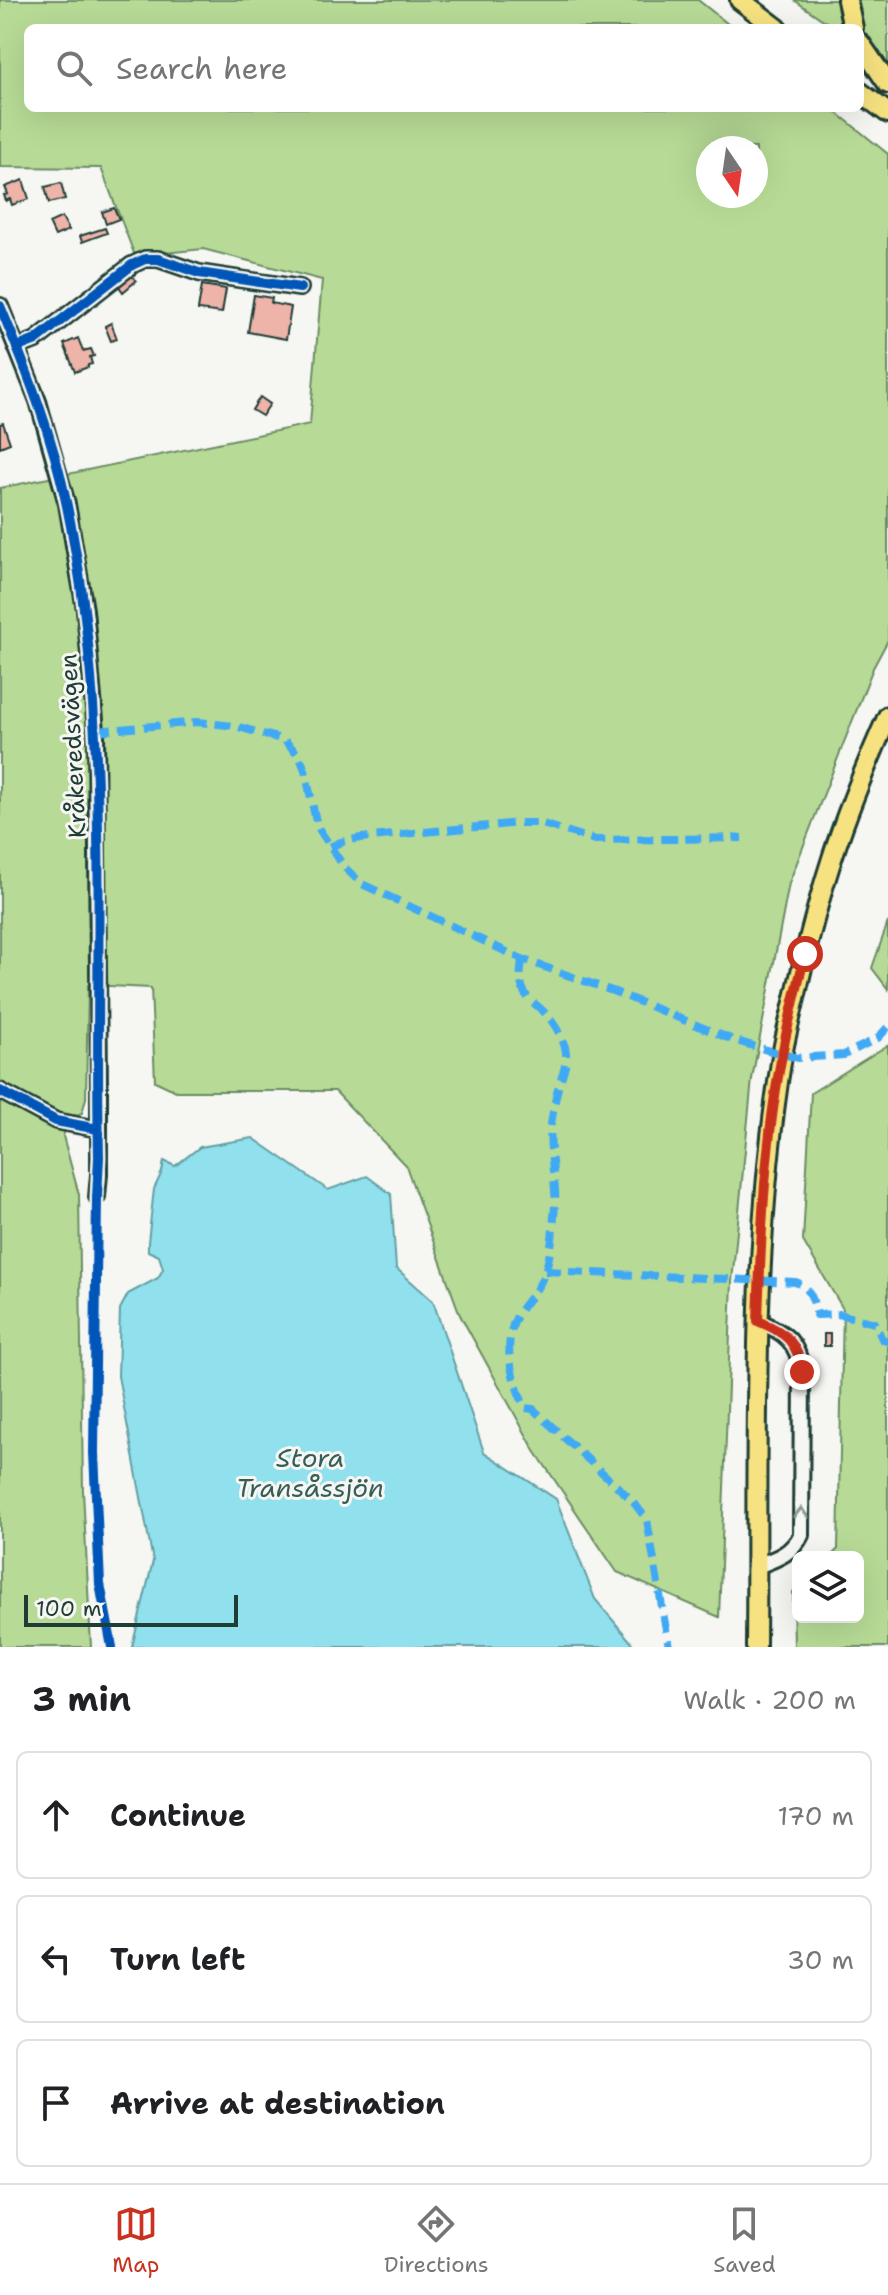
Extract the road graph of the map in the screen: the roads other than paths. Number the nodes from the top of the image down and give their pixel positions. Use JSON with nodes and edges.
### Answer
{"nodes":[{"id":1,"x":740,"y":0,"type":"edge"},
{"id":2,"x":847,"y":0,"type":"edge"},
{"id":3,"x":772,"y":24,"type":"edge"},
{"id":4,"x":852,"y":24,"type":"edge"},
{"id":5,"x":864,"y":49,"type":"edge"},
{"id":6,"x":888,"y":84,"type":"edge"},
{"id":7,"x":864,"y":95,"type":"edge"},
{"id":8,"x":888,"y":113,"type":"edge"},
{"id":9,"x":300,"y":288,"type":"dead end"},
{"id":10,"x":0,"y":306,"type":"edge"},
{"id":11,"x":18,"y":347,"type":"junction"},
{"id":12,"x":888,"y":716,"type":"edge"},
{"id":13,"x":0,"y":1091,"type":"edge"},
{"id":14,"x":98,"y":1129,"type":"junction"},
{"id":15,"x":97,"y":1197,"type":"dead end"},
{"id":16,"x":758,"y":1321,"type":"junction"},
{"id":17,"x":757,"y":1566,"type":"junction"},
{"id":18,"x":756,"y":1647,"type":"edge"}],
"edges":[{"from":1,"to":3,"type":"main road"},
{"from":2,"to":4,"type":"main road"},
{"from":5,"to":6,"type":"main road"},
{"from":7,"to":8,"type":"main road"},
{"from":9,"to":11,"type":"street"},
{"from":10,"to":11,"type":"street","name":"Kråkeredsvägen"},
{"from":11,"to":14,"type":"street","name":"Kråkeredsvägen"},
{"from":12,"to":16,"type":"main road"},
{"from":13,"to":14,"type":"street"},
{"from":14,"to":15,"type":"street","name":"Kråkeredsvägen"},
{"from":16,"to":17,"type":"main road"},
{"from":17,"to":16,"type":"street","one_way":true},
{"from":17,"to":18,"type":"main road"}]}
